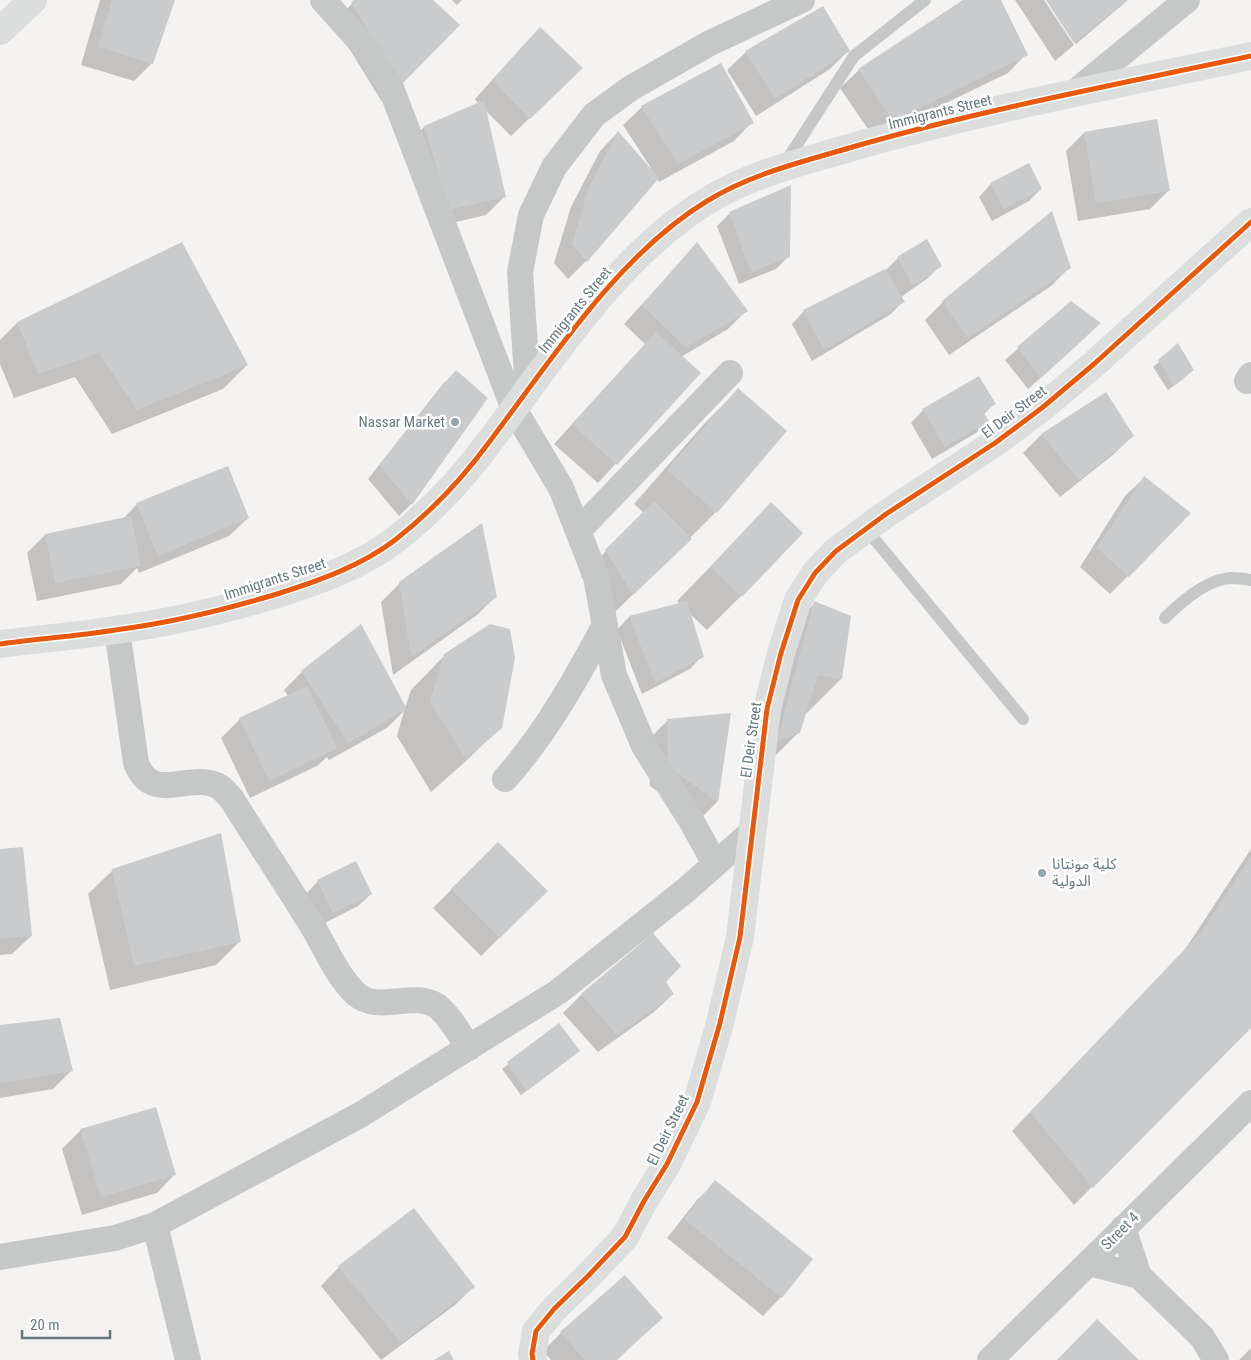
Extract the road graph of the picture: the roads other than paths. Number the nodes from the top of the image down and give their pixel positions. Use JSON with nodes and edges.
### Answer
{"nodes":[{"id":1,"x":33,"y":0,"type":"edge"},
{"id":2,"x":323,"y":0,"type":"edge"},
{"id":3,"x":802,"y":0,"type":"edge"},
{"id":4,"x":925,"y":0,"type":"edge"},
{"id":5,"x":1186,"y":0,"type":"edge"},
{"id":6,"x":0,"y":31,"type":"edge"},
{"id":7,"x":1251,"y":56,"type":"edge"},
{"id":8,"x":1075,"y":92,"type":"junction"},
{"id":9,"x":782,"y":168,"type":"junction"},
{"id":10,"x":1251,"y":222,"type":"edge"},
{"id":11,"x":730,"y":372,"type":"dead end"},
{"id":12,"x":521,"y":400,"type":"junction"},
{"id":13,"x":866,"y":529,"type":"junction"},
{"id":14,"x":578,"y":530,"type":"junction"},
{"id":15,"x":1251,"y":580,"type":"edge"},
{"id":16,"x":1165,"y":618,"type":"dead end"},
{"id":17,"x":606,"y":625,"type":"junction"},
{"id":18,"x":117,"y":630,"type":"junction"},
{"id":19,"x":0,"y":644,"type":"edge"},
{"id":20,"x":1022,"y":719,"type":"dead end"},
{"id":21,"x":505,"y":779,"type":"dead end"},
{"id":22,"x":753,"y":831,"type":"junction"},
{"id":23,"x":715,"y":864,"type":"junction"},
{"id":24,"x":469,"y":1048,"type":"junction"},
{"id":25,"x":1251,"y":1103,"type":"edge"},
{"id":26,"x":155,"y":1225,"type":"junction"},
{"id":27,"x":1123,"y":1228,"type":"junction"},
{"id":28,"x":0,"y":1257,"type":"edge"},
{"id":29,"x":1089,"y":1263,"type":"junction"},
{"id":30,"x":1140,"y":1276,"type":"junction"},
{"id":31,"x":188,"y":1360,"type":"edge"},
{"id":32,"x":533,"y":1360,"type":"edge"},
{"id":33,"x":990,"y":1360,"type":"edge"},
{"id":34,"x":1216,"y":1360,"type":"edge"}],
"edges":[{"from":1,"to":6,"type":"street"},
{"from":2,"to":12,"type":"street"},
{"from":3,"to":12,"type":"street"},
{"from":4,"to":9,"type":"lane"},
{"from":5,"to":8,"type":"street"},
{"from":7,"to":8,"type":"street","name":"Immigrants Street"},
{"from":8,"to":9,"type":"street","name":"Immigrants Street"},
{"from":9,"to":12,"type":"street","name":"Immigrants Street"},
{"from":10,"to":13,"type":"street","name":"El Deir Street"},
{"from":11,"to":14,"type":"street"},
{"from":12,"to":14,"type":"street"},
{"from":12,"to":18,"type":"street","name":"Immigrants Street"},
{"from":13,"to":20,"type":"lane"},
{"from":13,"to":22,"type":"street","name":"El Deir Street"},
{"from":14,"to":17,"type":"street"},
{"from":15,"to":16,"type":"lane"},
{"from":17,"to":21,"type":"street"},
{"from":17,"to":23,"type":"street"},
{"from":18,"to":19,"type":"street","name":"Immigrants Street"},
{"from":18,"to":24,"type":"street"},
{"from":22,"to":23,"type":"street"},
{"from":22,"to":32,"type":"street","name":"El Deir Street"},
{"from":23,"to":24,"type":"street"},
{"from":24,"to":26,"type":"street"},
{"from":25,"to":27,"type":"street","name":"Street 4"},
{"from":26,"to":28,"type":"street"},
{"from":26,"to":31,"type":"street"},
{"from":27,"to":29,"type":"street","name":"Street 4"},
{"from":27,"to":30,"type":"street"},
{"from":29,"to":30,"type":"street"},
{"from":29,"to":33,"type":"street","name":"Street 4"},
{"from":30,"to":34,"type":"street"}]}
